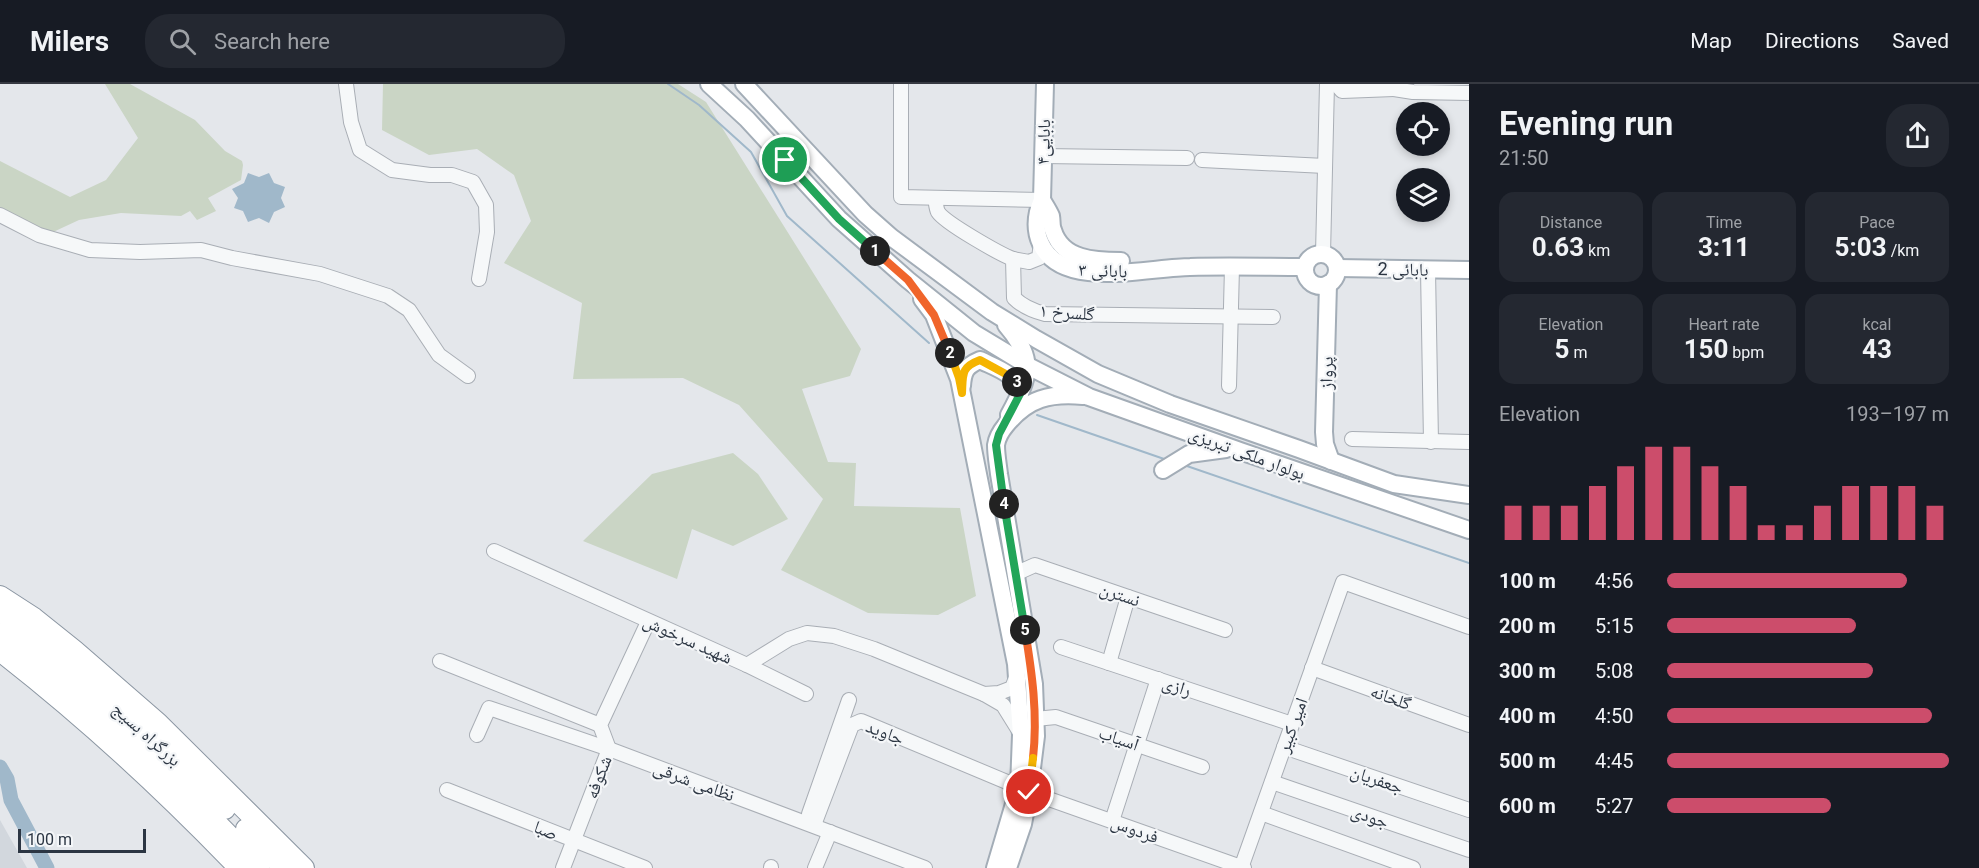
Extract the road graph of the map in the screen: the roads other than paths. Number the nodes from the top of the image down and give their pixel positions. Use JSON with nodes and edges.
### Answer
{"nodes":[{"id":1,"x":346,"y":84,"type":"edge"},
{"id":2,"x":710,"y":84,"type":"edge"},
{"id":3,"x":744,"y":84,"type":"edge"},
{"id":4,"x":901,"y":84,"type":"edge"},
{"id":5,"x":1045,"y":84,"type":"edge"},
{"id":6,"x":1327,"y":84,"type":"edge"},
{"id":7,"x":1339,"y":87,"type":"edge"},
{"id":8,"x":1396,"y":87,"type":"edge"},
{"id":9,"x":1469,"y":93,"type":"edge"},
{"id":10,"x":1325,"y":116,"type":"junction"},
{"id":11,"x":1043,"y":156,"type":"junction"},
{"id":12,"x":1187,"y":158,"type":"dead end"},
{"id":13,"x":1202,"y":160,"type":"dead end"},
{"id":14,"x":1325,"y":166,"type":"junction"},
{"id":15,"x":935,"y":198,"type":"junction"},
{"id":16,"x":1042,"y":200,"type":"junction"},
{"id":17,"x":0,"y":215,"type":"edge"},
{"id":18,"x":1041,"y":243,"type":"junction"},
{"id":19,"x":1323,"y":254,"type":"junction"},
{"id":20,"x":1013,"y":259,"type":"junction"},
{"id":21,"x":1187,"y":267,"type":"junction"},
{"id":22,"x":1232,"y":267,"type":"junction"},
{"id":23,"x":1304,"y":267,"type":"junction"},
{"id":24,"x":1337,"y":268,"type":"junction"},
{"id":25,"x":1428,"y":270,"type":"junction"},
{"id":26,"x":1469,"y":270,"type":"edge"},
{"id":27,"x":479,"y":279,"type":"dead end"},
{"id":28,"x":908,"y":280,"type":"junction"},
{"id":29,"x":1323,"y":285,"type":"junction"},
{"id":30,"x":995,"y":313,"type":"junction"},
{"id":31,"x":1230,"y":316,"type":"junction"},
{"id":32,"x":1274,"y":317,"type":"dead end"},
{"id":33,"x":468,"y":376,"type":"dead end"},
{"id":34,"x":1229,"y":386,"type":"dead end"},
{"id":35,"x":961,"y":391,"type":"junction"},
{"id":36,"x":1020,"y":394,"type":"junction"},
{"id":37,"x":1089,"y":397,"type":"junction"},
{"id":38,"x":999,"y":434,"type":"junction"},
{"id":39,"x":1352,"y":439,"type":"dead end"},
{"id":40,"x":1431,"y":442,"type":"junction"},
{"id":41,"x":1469,"y":442,"type":"edge"},
{"id":42,"x":1299,"y":449,"type":"junction"},
{"id":43,"x":1240,"y":451,"type":"junction"},
{"id":44,"x":1331,"y":461,"type":"junction"},
{"id":45,"x":1163,"y":470,"type":"dead end"},
{"id":46,"x":1469,"y":495,"type":"edge"},
{"id":47,"x":1469,"y":530,"type":"edge"},
{"id":48,"x":494,"y":551,"type":"dead end"},
{"id":49,"x":1016,"y":574,"type":"junction"},
{"id":50,"x":0,"y":596,"type":"edge"},
{"id":51,"x":1128,"y":597,"type":"junction"},
{"id":52,"x":0,"y":611,"type":"edge"},
{"id":53,"x":648,"y":622,"type":"junction"},
{"id":54,"x":1469,"y":627,"type":"edge"},
{"id":55,"x":1225,"y":630,"type":"dead end"},
{"id":56,"x":0,"y":633,"type":"edge"},
{"id":57,"x":1061,"y":647,"type":"dead end"},
{"id":58,"x":0,"y":651,"type":"edge"},
{"id":59,"x":440,"y":661,"type":"dead end"},
{"id":60,"x":1109,"y":663,"type":"junction"},
{"id":61,"x":747,"y":665,"type":"junction"},
{"id":62,"x":1312,"y":668,"type":"junction"},
{"id":63,"x":1017,"y":675,"type":"junction"},
{"id":64,"x":1158,"y":679,"type":"junction"},
{"id":65,"x":806,"y":693,"type":"dead end"},
{"id":66,"x":984,"y":694,"type":"junction"},
{"id":67,"x":849,"y":700,"type":"dead end"},
{"id":68,"x":1035,"y":719,"type":"junction"},
{"id":69,"x":1292,"y":724,"type":"junction"},
{"id":70,"x":600,"y":725,"type":"junction"},
{"id":71,"x":1469,"y":725,"type":"edge"},
{"id":72,"x":477,"y":735,"type":"dead end"},
{"id":73,"x":1021,"y":735,"type":"junction"},
{"id":74,"x":1138,"y":745,"type":"junction"},
{"id":75,"x":1284,"y":747,"type":"junction"},
{"id":76,"x":609,"y":749,"type":"junction"},
{"id":77,"x":1202,"y":767,"type":"dead end"},
{"id":78,"x":1272,"y":782,"type":"junction"},
{"id":79,"x":1024,"y":789,"type":"junction"},
{"id":80,"x":447,"y":790,"type":"dead end"},
{"id":81,"x":1469,"y":810,"type":"edge"},
{"id":82,"x":1261,"y":813,"type":"junction"},
{"id":83,"x":1112,"y":821,"type":"junction"},
{"id":84,"x":810,"y":824,"type":"junction"},
{"id":85,"x":830,"y":832,"type":"junction"},
{"id":86,"x":572,"y":840,"type":"junction"},
{"id":87,"x":1469,"y":850,"type":"edge"},
{"id":88,"x":239,"y":868,"type":"edge"},
{"id":89,"x":260,"y":868,"type":"edge"},
{"id":90,"x":284,"y":868,"type":"edge"},
{"id":91,"x":304,"y":868,"type":"edge"},
{"id":92,"x":563,"y":868,"type":"edge"},
{"id":93,"x":645,"y":868,"type":"edge"},
{"id":94,"x":815,"y":868,"type":"edge"},
{"id":95,"x":925,"y":868,"type":"edge"},
{"id":96,"x":995,"y":868,"type":"edge"},
{"id":97,"x":1008,"y":868,"type":"edge"},
{"id":98,"x":1242,"y":868,"type":"edge"},
{"id":99,"x":1413,"y":868,"type":"edge"}],
"edges":[{"from":1,"to":27,"type":"street"},
{"from":2,"to":28,"type":"main road"},
{"from":3,"to":30,"type":"main road"},
{"from":4,"to":15,"type":"street"},
{"from":5,"to":11,"type":"main road","name":"بابایی۴"},
{"from":6,"to":10,"type":"street"},
{"from":7,"to":8,"type":"street"},
{"from":7,"to":10,"type":"street"},
{"from":8,"to":9,"type":"street"},
{"from":10,"to":14,"type":"street"},
{"from":11,"to":12,"type":"street"},
{"from":11,"to":16,"type":"main road","name":"بابایی۴"},
{"from":13,"to":14,"type":"street"},
{"from":14,"to":19,"type":"street"},
{"from":15,"to":16,"type":"street"},
{"from":15,"to":20,"type":"street"},
{"from":16,"to":18,"type":"main road"},
{"from":16,"to":21,"type":"main road","name":"بابائی ۳"},
{"from":17,"to":33,"type":"street"},
{"from":18,"to":20,"type":"street"},
{"from":18,"to":21,"type":"main road","name":"بابائی ۳"},
{"from":19,"to":23,"type":"main road"},
{"from":19,"to":24,"type":"main road"},
{"from":20,"to":31,"type":"street","name":"گلسرخ ۱"},
{"from":21,"to":22,"type":"main road","name":"بابائی ۳"},
{"from":22,"to":23,"type":"main road","name":"بابائی ۳"},
{"from":22,"to":31,"type":"street"},
{"from":23,"to":29,"type":"main road"},
{"from":24,"to":25,"type":"main road","name":"بابائی 2"},
{"from":24,"to":29,"type":"main road"},
{"from":25,"to":26,"type":"main road","name":"بابائی 2"},
{"from":25,"to":40,"type":"street"},
{"from":28,"to":35,"type":"main road"},
{"from":28,"to":37,"type":"main road","name":"بولوار ملکی تبریزی"},
{"from":29,"to":42,"type":"main road","name":"پرواز"},
{"from":29,"to":44,"type":"main road","name":"پرواز"},
{"from":30,"to":36,"type":"main road"},
{"from":30,"to":42,"type":"main road","name":"بولوار ملکی تبریزی"},
{"from":31,"to":32,"type":"street"},
{"from":31,"to":34,"type":"street"},
{"from":35,"to":36,"type":"main road"},
{"from":35,"to":63,"type":"main road"},
{"from":36,"to":38,"type":"main road"},
{"from":37,"to":38,"type":"main road"},
{"from":37,"to":43,"type":"main road","name":"بولوار ملکی تبریزی"},
{"from":38,"to":49,"type":"main road"},
{"from":39,"to":40,"type":"street"},
{"from":40,"to":41,"type":"street"},
{"from":42,"to":44,"type":"main road","name":"بولوار ملکی تبریزی"},
{"from":43,"to":45,"type":"main road"},
{"from":43,"to":47,"type":"main road","name":"بولوار ملکی تبریزی"},
{"from":44,"to":46,"type":"main road","name":"بولوار ملکی تبریزی"},
{"from":48,"to":53,"type":"street","name":"شهید سرخوش"},
{"from":49,"to":51,"type":"street","name":"نسترن"},
{"from":49,"to":68,"type":"main road"},
{"from":50,"to":91,"type":"highway"},
{"from":51,"to":55,"type":"street","name":"نسترن"},
{"from":51,"to":60,"type":"street"},
{"from":52,"to":90,"type":"highway","name":"بزرگراه بسیج"},
{"from":53,"to":61,"type":"street","name":"شهید سرخوش"},
{"from":53,"to":70,"type":"street"},
{"from":54,"to":62,"type":"street","name":"امیر کبیر"},
{"from":56,"to":89,"type":"highway","name":"بزرگراه بسیج"},
{"from":57,"to":60,"type":"street","name":"رازی"},
{"from":58,"to":88,"type":"highway"},
{"from":59,"to":70,"type":"street"},
{"from":60,"to":64,"type":"street","name":"رازی"},
{"from":61,"to":65,"type":"street"},
{"from":61,"to":66,"type":"street","name":"شهید سرخوش"},
{"from":62,"to":69,"type":"street","name":"امیر کبیر"},
{"from":62,"to":71,"type":"street","name":"گلخانه"},
{"from":63,"to":66,"type":"street"},
{"from":63,"to":73,"type":"main road"},
{"from":64,"to":69,"type":"street","name":"رازی"},
{"from":64,"to":74,"type":"street"},
{"from":66,"to":73,"type":"street","name":"شهید سرخوش"},
{"from":67,"to":84,"type":"street"},
{"from":68,"to":74,"type":"street","name":"آسیاب"},
{"from":68,"to":79,"type":"main road"},
{"from":69,"to":75,"type":"street","name":"امیر کبیر"},
{"from":70,"to":76,"type":"street","name":"شکوفه"},
{"from":72,"to":76,"type":"street","name":"نظامی شرقی"},
{"from":73,"to":79,"type":"main road"},
{"from":74,"to":77,"type":"street","name":"آسیاب"},
{"from":74,"to":83,"type":"street"},
{"from":75,"to":78,"type":"street","name":"امیر کبیر"},
{"from":75,"to":81,"type":"street","name":"جعفریان"},
{"from":76,"to":84,"type":"street","name":"نظامی شرقی"},
{"from":76,"to":86,"type":"street","name":"شکوفه"},
{"from":78,"to":82,"type":"street","name":"امیر کبیر"},
{"from":78,"to":87,"type":"street","name":"جودی"},
{"from":79,"to":83,"type":"street","name":"فردوس"},
{"from":79,"to":84,"type":"street","name":"جاوید"},
{"from":79,"to":96,"type":"main road"},
{"from":79,"to":97,"type":"main road"},
{"from":80,"to":86,"type":"street","name":"صبا"},
{"from":82,"to":98,"type":"street","name":"امیر کبیر"},
{"from":82,"to":99,"type":"street"},
{"from":83,"to":98,"type":"street","name":"فردوس"},
{"from":84,"to":85,"type":"street","name":"نظامی شرقی"},
{"from":85,"to":94,"type":"street"},
{"from":85,"to":95,"type":"street","name":"نظامی شرقی"},
{"from":86,"to":92,"type":"street","name":"شکوفه"},
{"from":86,"to":93,"type":"street","name":"صبا"}]}
